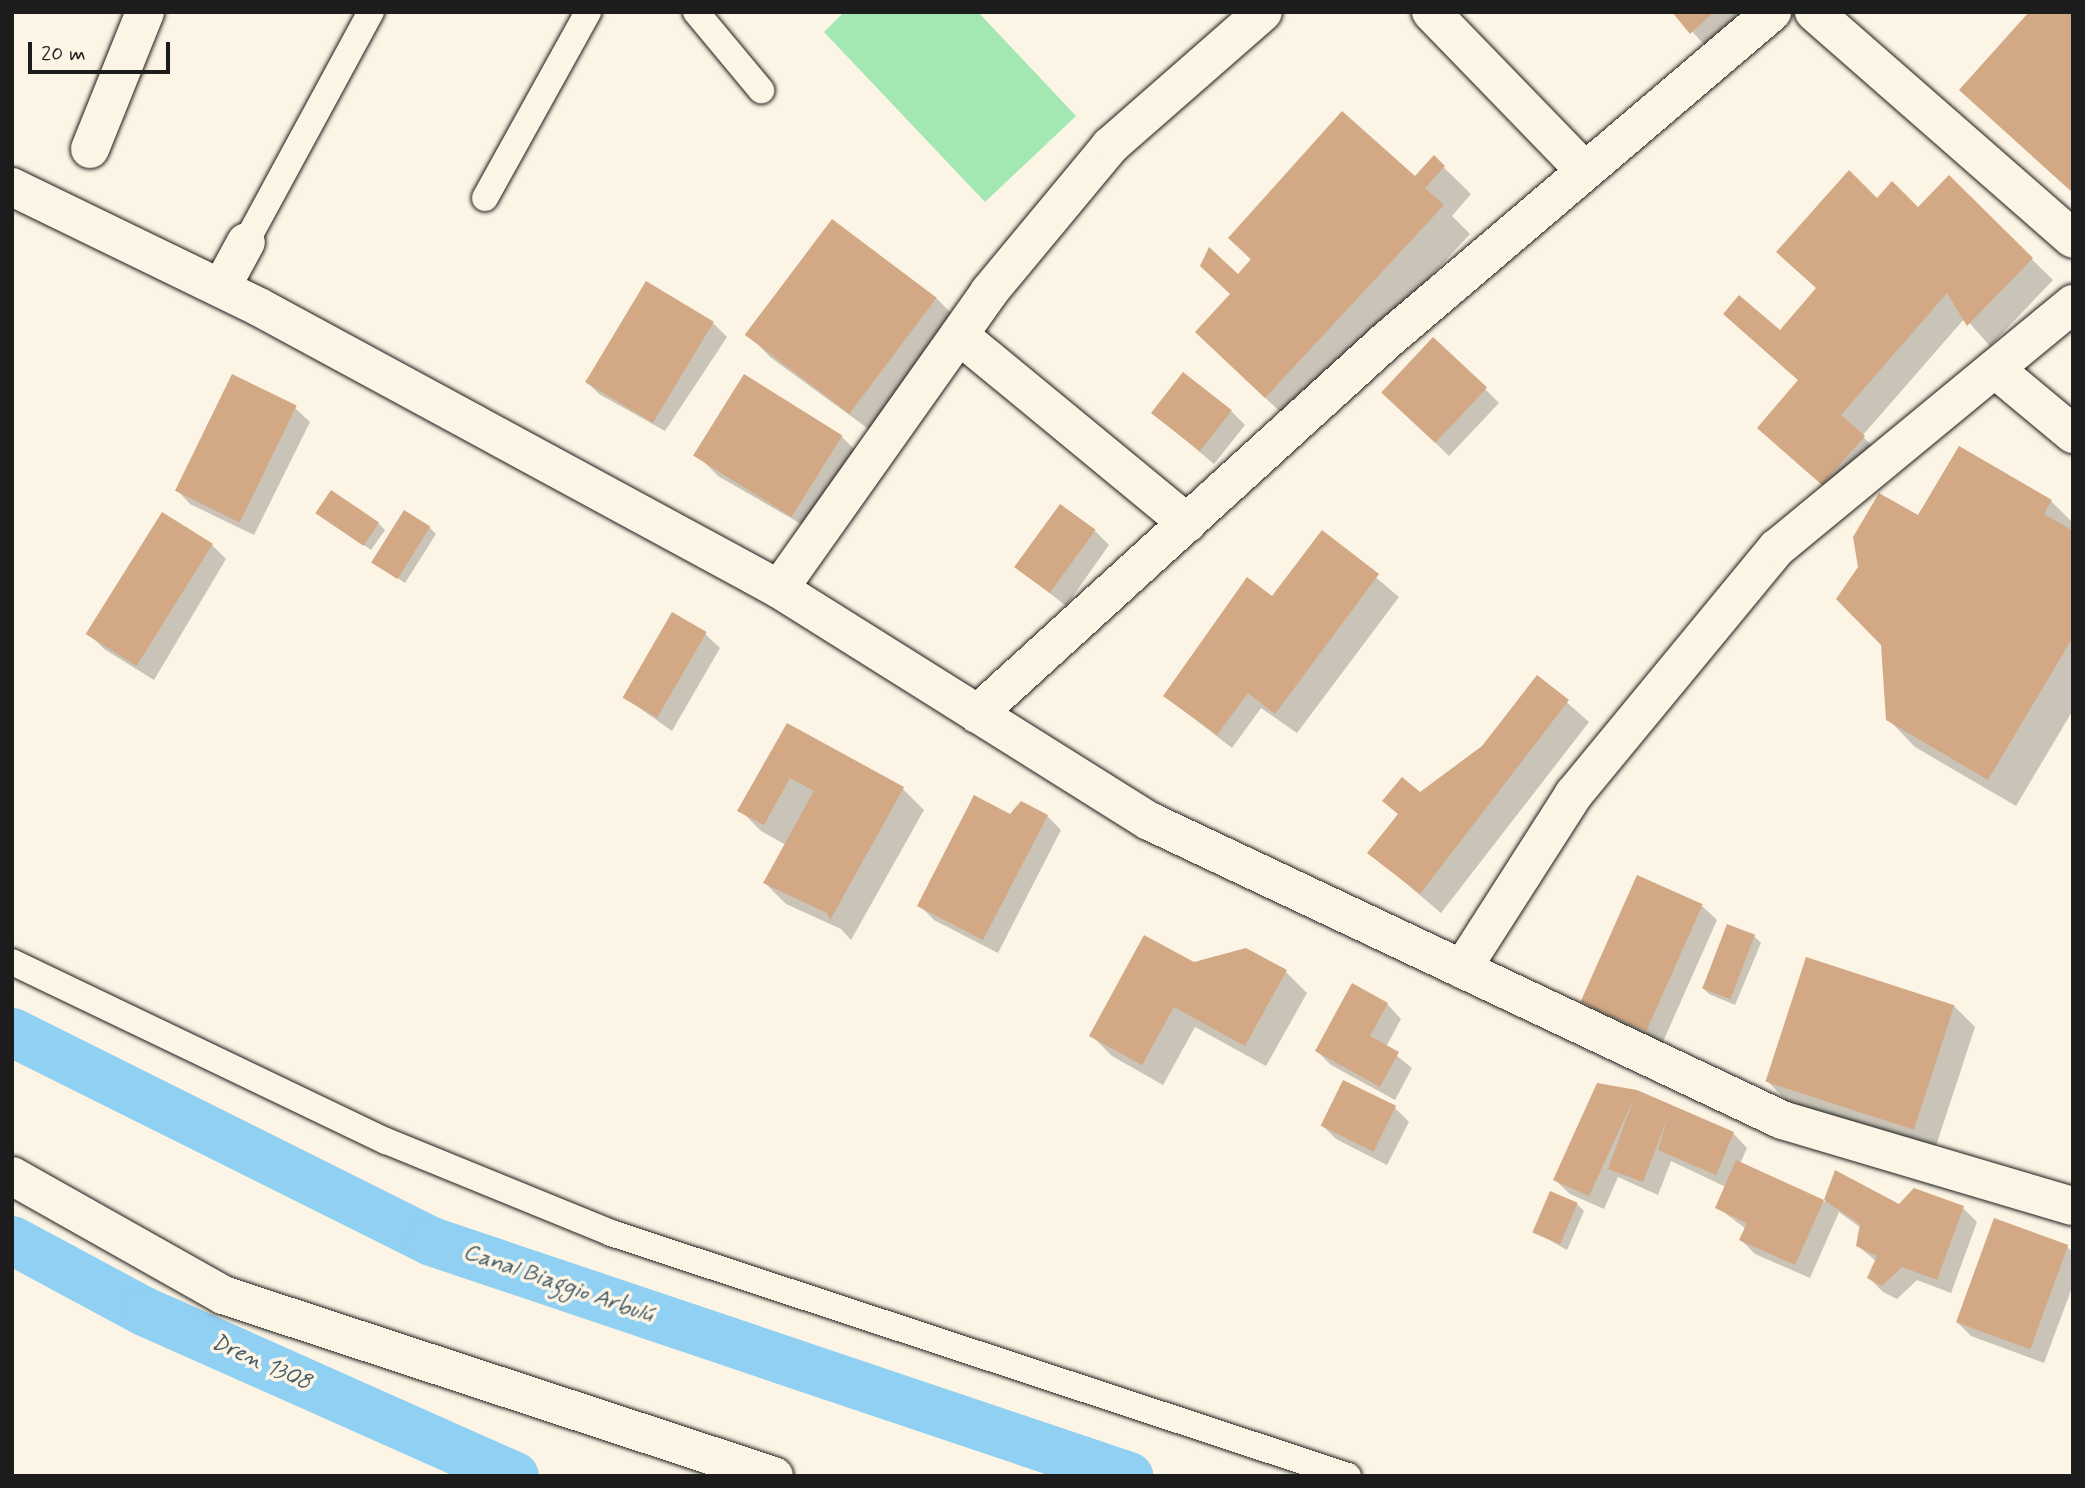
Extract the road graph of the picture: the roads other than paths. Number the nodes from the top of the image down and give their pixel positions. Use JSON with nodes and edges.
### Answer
{"nodes":[{"id":1,"x":145,"y":12,"type":"edge"},
{"id":2,"x":371,"y":12,"type":"edge"},
{"id":3,"x":588,"y":12,"type":"edge"},
{"id":4,"x":696,"y":12,"type":"edge"},
{"id":5,"x":1263,"y":12,"type":"edge"},
{"id":6,"x":1431,"y":12,"type":"edge"},
{"id":7,"x":1772,"y":12,"type":"edge"},
{"id":8,"x":1814,"y":12,"type":"edge"},
{"id":9,"x":761,"y":90,"type":"dead end"},
{"id":10,"x":90,"y":149,"type":"dead end"},
{"id":11,"x":1585,"y":171,"type":"junction"},
{"id":12,"x":12,"y":187,"type":"edge"},
{"id":13,"x":485,"y":198,"type":"dead end"},
{"id":14,"x":2073,"y":239,"type":"edge"},
{"id":15,"x":246,"y":242,"type":"joint"},
{"id":16,"x":221,"y":288,"type":"junction"},
{"id":17,"x":2073,"y":304,"type":"edge"},
{"id":18,"x":959,"y":335,"type":"junction"},
{"id":19,"x":1995,"y":369,"type":"junction"},
{"id":20,"x":2073,"y":434,"type":"edge"},
{"id":21,"x":1187,"y":523,"type":"junction"},
{"id":22,"x":779,"y":589,"type":"junction"},
{"id":23,"x":978,"y":713,"type":"junction"},
{"id":24,"x":12,"y":962,"type":"edge"},
{"id":25,"x":1462,"y":969,"type":"junction"},
{"id":26,"x":12,"y":1176,"type":"edge"},
{"id":27,"x":2073,"y":1206,"type":"edge"},
{"id":28,"x":775,"y":1476,"type":"edge"},
{"id":29,"x":1349,"y":1476,"type":"edge"}],
"edges":[{"from":1,"to":10,"type":"street"},
{"from":2,"to":15,"type":"lane"},
{"from":3,"to":13,"type":"lane"},
{"from":4,"to":9,"type":"lane"},
{"from":5,"to":18,"type":"street"},
{"from":6,"to":11,"type":"street"},
{"from":7,"to":11,"type":"street"},
{"from":8,"to":14,"type":"street"},
{"from":11,"to":21,"type":"street"},
{"from":12,"to":16,"type":"street"},
{"from":15,"to":16,"type":"street"},
{"from":16,"to":22,"type":"street"},
{"from":17,"to":19,"type":"street"},
{"from":18,"to":21,"type":"street"},
{"from":18,"to":22,"type":"street"},
{"from":19,"to":20,"type":"street"},
{"from":19,"to":25,"type":"street"},
{"from":21,"to":23,"type":"street"},
{"from":22,"to":23,"type":"street"},
{"from":23,"to":25,"type":"street"},
{"from":24,"to":29,"type":"lane"},
{"from":25,"to":27,"type":"street"},
{"from":26,"to":28,"type":"street"}]}
